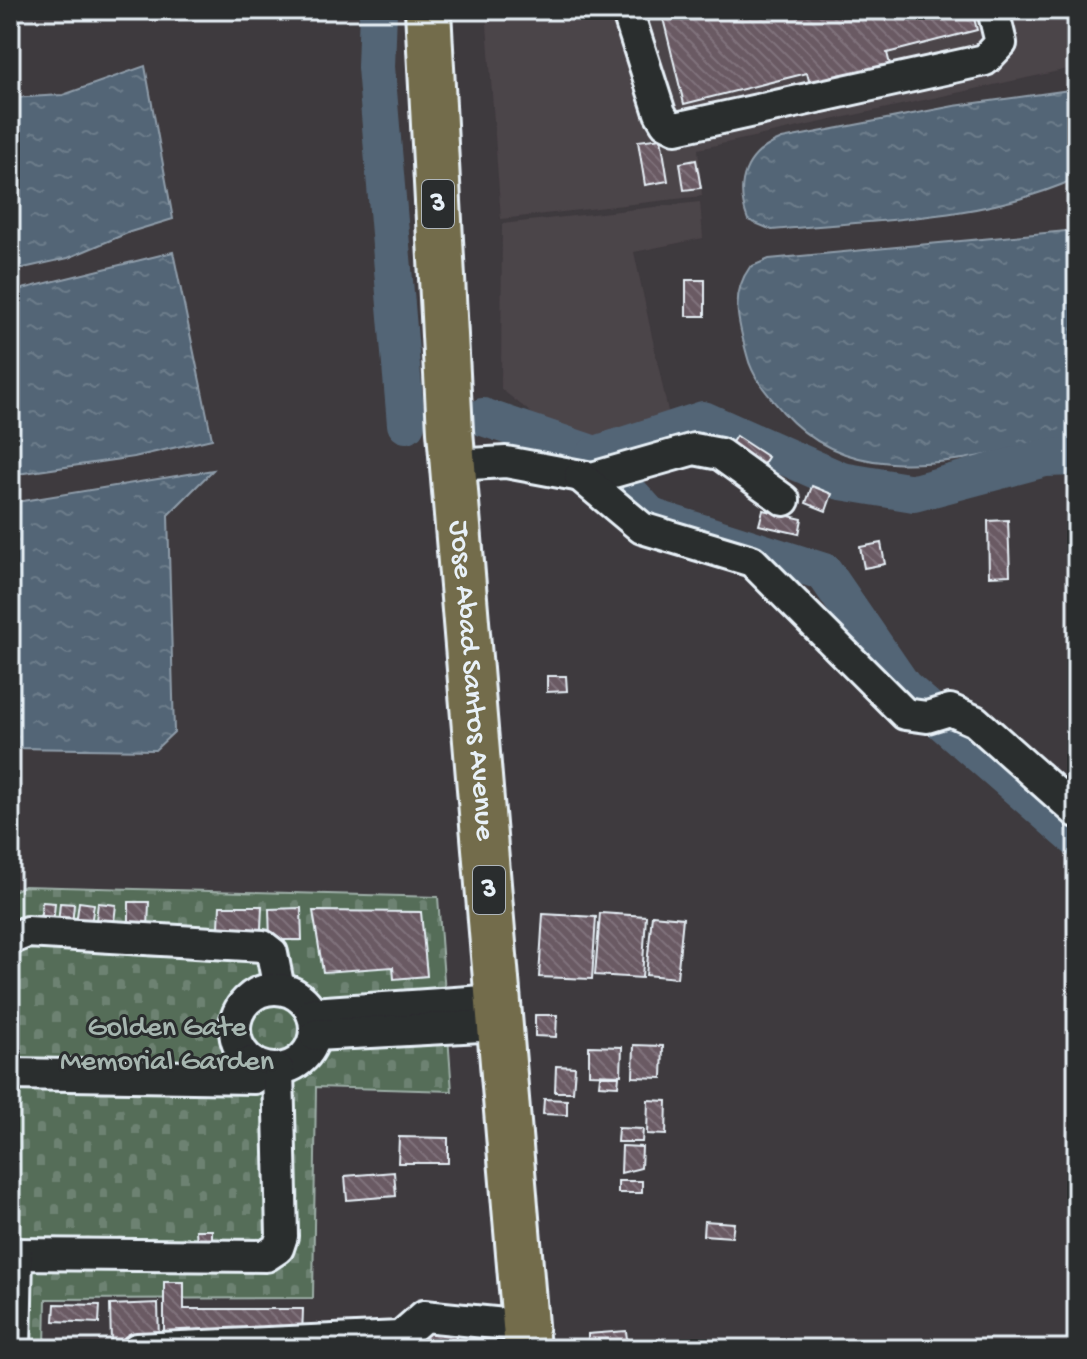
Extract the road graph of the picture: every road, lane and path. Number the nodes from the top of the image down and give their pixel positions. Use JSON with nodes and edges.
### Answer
{"nodes":[{"id":1,"x":627,"y":10,"type":"edge"},
{"id":2,"x":993,"y":10,"type":"edge"},
{"id":3,"x":430,"y":11,"type":"edge"},
{"id":4,"x":453,"y":465,"type":"junction"},
{"id":5,"x":586,"y":477,"type":"junction"},
{"id":6,"x":784,"y":500,"type":"dead end"},
{"id":7,"x":1077,"y":812,"type":"edge"},
{"id":8,"x":10,"y":939,"type":"edge"},
{"id":9,"x":279,"y":989,"type":"junction"},
{"id":10,"x":499,"y":1012,"type":"junction"},
{"id":11,"x":313,"y":1024,"type":"junction"},
{"id":12,"x":265,"y":1066,"type":"junction"},
{"id":13,"x":10,"y":1074,"type":"edge"},
{"id":14,"x":13,"y":1254,"type":"edge"},
{"id":15,"x":526,"y":1337,"type":"edge"},
{"id":16,"x":15,"y":1349,"type":"edge"},
{"id":17,"x":137,"y":1349,"type":"edge"}],
"edges":[{"from":1,"to":2,"type":"street"},
{"from":3,"to":4,"type":"highway","name":"Jose Abad Santos Avenue","number":"3"},
{"from":4,"to":5,"type":"street"},
{"from":4,"to":10,"type":"highway","name":"Jose Abad Santos Avenue","number":"3"},
{"from":5,"to":6,"type":"street"},
{"from":5,"to":7,"type":"street"},
{"from":8,"to":9,"type":"street"},
{"from":9,"to":11,"type":"street"},
{"from":9,"to":12,"type":"street"},
{"from":10,"to":11,"type":"street"},
{"from":10,"to":15,"type":"highway","name":"Jose Abad Santos Avenue","number":"3"},
{"from":11,"to":12,"type":"street"},
{"from":12,"to":13,"type":"street"},
{"from":12,"to":14,"type":"street"},
{"from":14,"to":16,"type":"street"},
{"from":15,"to":17,"type":"street"}]}
